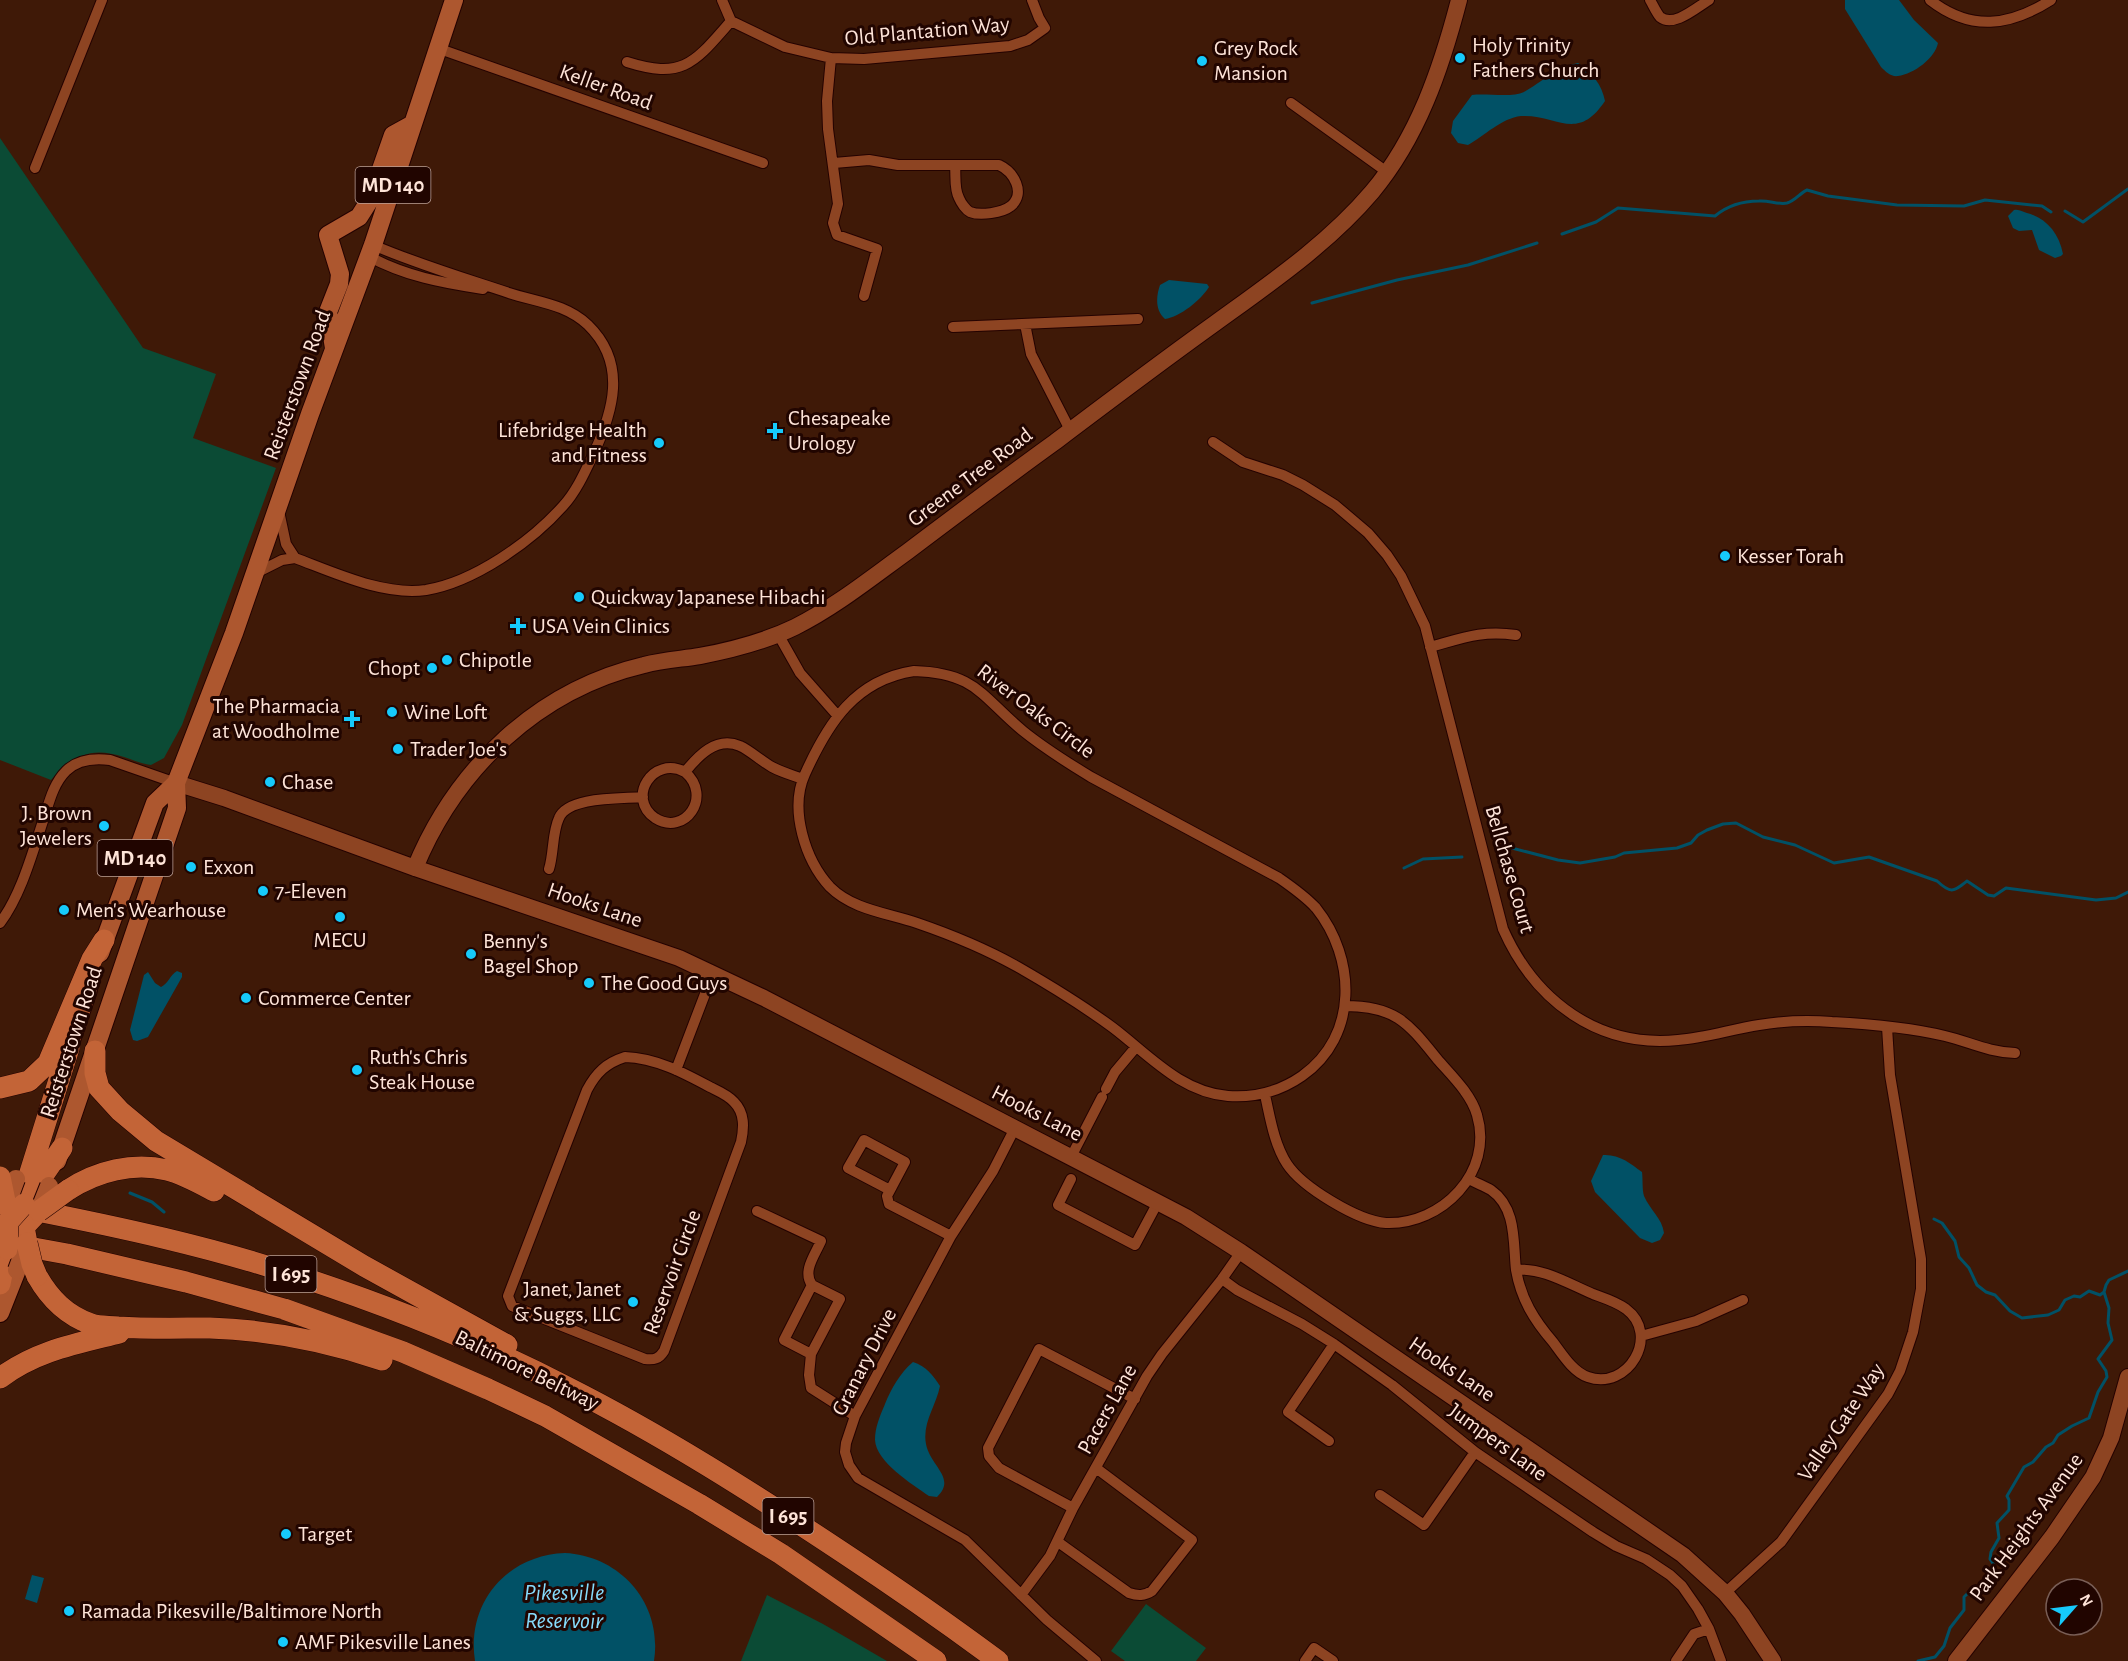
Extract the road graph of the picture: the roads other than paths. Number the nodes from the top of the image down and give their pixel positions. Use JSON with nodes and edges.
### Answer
{"nodes":[{"id":1,"x":102,"y":0,"type":"edge"},
{"id":2,"x":454,"y":0,"type":"edge"},
{"id":3,"x":722,"y":0,"type":"edge"},
{"id":4,"x":1032,"y":0,"type":"edge"},
{"id":5,"x":1459,"y":0,"type":"edge"},
{"id":6,"x":1650,"y":0,"type":"edge"},
{"id":7,"x":1709,"y":0,"type":"edge"},
{"id":8,"x":1930,"y":0,"type":"edge"},
{"id":9,"x":2050,"y":0,"type":"edge"},
{"id":10,"x":731,"y":21,"type":"junction"},
{"id":11,"x":437,"y":48,"type":"junction"},
{"id":12,"x":831,"y":58,"type":"junction"},
{"id":13,"x":627,"y":62,"type":"dead end"},
{"id":14,"x":1291,"y":103,"type":"dead end"},
{"id":15,"x":413,"y":124,"type":"junction"},
{"id":16,"x":762,"y":163,"type":"dead end"},
{"id":17,"x":834,"y":164,"type":"junction"},
{"id":18,"x":956,"y":166,"type":"junction"},
{"id":19,"x":35,"y":168,"type":"dead end"},
{"id":20,"x":1386,"y":171,"type":"junction"},
{"id":21,"x":371,"y":250,"type":"junction"},
{"id":22,"x":864,"y":296,"type":"dead end"},
{"id":23,"x":1138,"y":319,"type":"dead end"},
{"id":24,"x":1025,"y":324,"type":"junction"},
{"id":25,"x":953,"y":327,"type":"dead end"},
{"id":26,"x":334,"y":351,"type":"junction"},
{"id":27,"x":1070,"y":430,"type":"junction"},
{"id":28,"x":1213,"y":442,"type":"dead end"},
{"id":29,"x":278,"y":509,"type":"junction"},
{"id":30,"x":295,"y":558,"type":"junction"},
{"id":31,"x":256,"y":573,"type":"junction"},
{"id":32,"x":778,"y":634,"type":"junction"},
{"id":33,"x":1516,"y":635,"type":"dead end"},
{"id":34,"x":1430,"y":647,"type":"junction"},
{"id":35,"x":837,"y":715,"type":"junction"},
{"id":36,"x":685,"y":772,"type":"junction"},
{"id":37,"x":802,"y":778,"type":"junction"},
{"id":38,"x":176,"y":783,"type":"junction"},
{"id":39,"x":643,"y":797,"type":"junction"},
{"id":40,"x":415,"y":868,"type":"junction"},
{"id":41,"x":549,"y":869,"type":"dead end"},
{"id":42,"x":0,"y":923,"type":"edge"},
{"id":43,"x":104,"y":940,"type":"junction"},
{"id":44,"x":713,"y":973,"type":"junction"},
{"id":45,"x":1345,"y":1006,"type":"junction"},
{"id":46,"x":1887,"y":1027,"type":"junction"},
{"id":47,"x":1136,"y":1047,"type":"junction"},
{"id":48,"x":69,"y":1048,"type":"joint"},
{"id":49,"x":95,"y":1051,"type":"junction"},
{"id":50,"x":2015,"y":1053,"type":"dead end"},
{"id":51,"x":676,"y":1070,"type":"junction"},
{"id":52,"x":0,"y":1088,"type":"edge"},
{"id":53,"x":1265,"y":1095,"type":"junction"},
{"id":54,"x":1015,"y":1128,"type":"junction"},
{"id":55,"x":62,"y":1148,"type":"joint"},
{"id":56,"x":1071,"y":1157,"type":"junction"},
{"id":57,"x":1071,"y":1179,"type":"dead end"},
{"id":58,"x":1469,"y":1179,"type":"junction"},
{"id":59,"x":28,"y":1182,"type":"edge"},
{"id":60,"x":890,"y":1190,"type":"junction"},
{"id":61,"x":1158,"y":1202,"type":"junction"},
{"id":62,"x":758,"y":1211,"type":"dead end"},
{"id":63,"x":10,"y":1236,"type":"edge"},
{"id":64,"x":951,"y":1236,"type":"junction"},
{"id":65,"x":333,"y":1249,"type":"junction"},
{"id":66,"x":1241,"y":1252,"type":"junction"},
{"id":67,"x":1516,"y":1270,"type":"junction"},
{"id":68,"x":1222,"y":1280,"type":"junction"},
{"id":69,"x":812,"y":1285,"type":"junction"},
{"id":70,"x":1743,"y":1300,"type":"dead end"},
{"id":71,"x":0,"y":1313,"type":"edge"},
{"id":72,"x":139,"y":1328,"type":"junction"},
{"id":73,"x":1641,"y":1336,"type":"junction"},
{"id":74,"x":1334,"y":1344,"type":"junction"},
{"id":75,"x":811,"y":1354,"type":"junction"},
{"id":76,"x":2128,"y":1377,"type":"edge"},
{"id":77,"x":0,"y":1378,"type":"edge"},
{"id":78,"x":567,"y":1387,"type":"junction"},
{"id":79,"x":1135,"y":1399,"type":"junction"},
{"id":80,"x":545,"y":1416,"type":"junction"},
{"id":81,"x":855,"y":1416,"type":"junction"},
{"id":82,"x":1329,"y":1441,"type":"dead end"},
{"id":83,"x":1475,"y":1452,"type":"junction"},
{"id":84,"x":1096,"y":1468,"type":"junction"},
{"id":85,"x":1380,"y":1495,"type":"dead end"},
{"id":86,"x":1073,"y":1508,"type":"junction"},
{"id":87,"x":1058,"y":1542,"type":"junction"},
{"id":88,"x":1725,"y":1593,"type":"junction"},
{"id":89,"x":1021,"y":1595,"type":"junction"},
{"id":90,"x":1709,"y":1629,"type":"junction"},
{"id":91,"x":1768,"y":1659,"type":"edge"},
{"id":92,"x":936,"y":1661,"type":"edge"},
{"id":93,"x":998,"y":1661,"type":"edge"},
{"id":94,"x":1096,"y":1661,"type":"edge"},
{"id":95,"x":1305,"y":1661,"type":"edge"},
{"id":96,"x":1333,"y":1661,"type":"edge"},
{"id":97,"x":1676,"y":1661,"type":"edge"},
{"id":98,"x":1722,"y":1661,"type":"edge"},
{"id":99,"x":1956,"y":1661,"type":"edge"}],
"edges":[{"from":1,"to":19,"type":"street"},
{"from":2,"to":11,"type":"main road","name":"Reisterstown Road","number":"MD 140"},
{"from":3,"to":10,"type":"street"},
{"from":4,"to":12,"type":"street","name":"Old Plantation Way"},
{"from":5,"to":20,"type":"street","name":"Greene Tree Road"},
{"from":6,"to":7,"type":"street"},
{"from":8,"to":9,"type":"street"},
{"from":10,"to":12,"type":"street","name":"Old Plantation Way"},
{"from":10,"to":13,"type":"street"},
{"from":11,"to":15,"type":"main road","name":"Reisterstown Road","number":"MD 140"},
{"from":11,"to":16,"type":"street","name":"Keller Road"},
{"from":12,"to":17,"type":"street"},
{"from":14,"to":20,"type":"street"},
{"from":15,"to":21,"type":"main road","name":"Reisterstown Road","number":"MD 140"},
{"from":15,"to":26,"type":"main road"},
{"from":17,"to":18,"type":"street"},
{"from":17,"to":22,"type":"street"},
{"from":18,"to":18,"type":"street"},
{"from":20,"to":27,"type":"street","name":"Greene Tree Road"},
{"from":21,"to":26,"type":"main road","name":"Reisterstown Road","number":"MD 140"},
{"from":21,"to":30,"type":"street"},
{"from":23,"to":24,"type":"street"},
{"from":24,"to":25,"type":"street"},
{"from":24,"to":27,"type":"street"},
{"from":26,"to":29,"type":"main road","name":"Reisterstown Road","number":"MD 140"},
{"from":27,"to":32,"type":"street","name":"Greene Tree Road"},
{"from":28,"to":34,"type":"street","name":"Bellchase Court"},
{"from":29,"to":30,"type":"street"},
{"from":29,"to":31,"type":"main road","name":"Reisterstown Road","number":"MD 140"},
{"from":30,"to":31,"type":"street"},
{"from":31,"to":38,"type":"main road","name":"Reisterstown Road","number":"MD 140"},
{"from":32,"to":35,"type":"street"},
{"from":32,"to":40,"type":"street","name":"Greene Tree Road"},
{"from":33,"to":34,"type":"street"},
{"from":34,"to":46,"type":"street","name":"Bellchase Court"},
{"from":35,"to":37,"type":"street","name":"River Oaks Circle"},
{"from":35,"to":45,"type":"street","name":"River Oaks Circle"},
{"from":36,"to":37,"type":"street"},
{"from":36,"to":39,"type":"street"},
{"from":36,"to":39,"type":"street"},
{"from":37,"to":47,"type":"street","name":"River Oaks Circle"},
{"from":38,"to":40,"type":"street","name":"Hooks Lane"},
{"from":38,"to":42,"type":"street"},
{"from":38,"to":43,"type":"main road","name":"Reisterstown Road","number":"MD 140"},
{"from":38,"to":49,"type":"main road","name":"Reisterstown Road","number":"MD 140"},
{"from":39,"to":41,"type":"street"},
{"from":40,"to":44,"type":"street","name":"Hooks Lane"},
{"from":43,"to":48,"type":"main road","name":"Reisterstown Road","number":"MD 140"},
{"from":43,"to":52,"type":"highway"},
{"from":44,"to":51,"type":"street"},
{"from":44,"to":54,"type":"street","name":"Hooks Lane"},
{"from":45,"to":53,"type":"street","name":"River Oaks Circle"},
{"from":45,"to":58,"type":"street"},
{"from":46,"to":50,"type":"street","name":"Bellchase Court"},
{"from":46,"to":88,"type":"street","name":"Valley Gate Way"},
{"from":47,"to":53,"type":"street","name":"River Oaks Circle"},
{"from":47,"to":56,"type":"street"},
{"from":48,"to":59,"type":"highway"},
{"from":49,"to":55,"type":"main road","name":"Reisterstown Road","number":"MD 140"},
{"from":49,"to":65,"type":"highway"},
{"from":51,"to":51,"type":"street","name":"Reservoir Circle"},
{"from":53,"to":58,"type":"street"},
{"from":54,"to":56,"type":"street","name":"Hooks Lane"},
{"from":54,"to":64,"type":"street","name":"Granary Drive"},
{"from":55,"to":59,"type":"highway"},
{"from":56,"to":61,"type":"street","name":"Hooks Lane"},
{"from":57,"to":61,"type":"street"},
{"from":58,"to":67,"type":"street"},
{"from":59,"to":63,"type":"highway","bridge":true},
{"from":59,"to":63,"type":"highway"},
{"from":59,"to":65,"type":"highway"},
{"from":60,"to":60,"type":"street"},
{"from":60,"to":64,"type":"street"},
{"from":61,"to":66,"type":"street","name":"Hooks Lane"},
{"from":62,"to":69,"type":"street"},
{"from":63,"to":71,"type":"main road"},
{"from":63,"to":72,"type":"highway","bridge":true},
{"from":63,"to":78,"type":"highway","name":"Baltimore Beltway","number":"I 695"},
{"from":63,"to":80,"type":"highway","name":"Baltimore Beltway","number":"I 695"},
{"from":64,"to":81,"type":"street","name":"Granary Drive"},
{"from":65,"to":78,"type":"highway"},
{"from":66,"to":68,"type":"street","name":"Pacers Lane"},
{"from":66,"to":88,"type":"street","name":"Hooks Lane"},
{"from":67,"to":73,"type":"street"},
{"from":67,"to":73,"type":"street"},
{"from":68,"to":74,"type":"street","name":"Jumpers Lane"},
{"from":68,"to":79,"type":"street","name":"Pacers Lane"},
{"from":69,"to":75,"type":"street"},
{"from":69,"to":75,"type":"street"},
{"from":70,"to":73,"type":"street"},
{"from":72,"to":77,"type":"highway"},
{"from":72,"to":80,"type":"highway"},
{"from":74,"to":82,"type":"street"},
{"from":74,"to":83,"type":"street","name":"Jumpers Lane"},
{"from":75,"to":81,"type":"street"},
{"from":76,"to":99,"type":"street","name":"Park Heights Avenue"},
{"from":78,"to":93,"type":"highway","name":"Baltimore Beltway","number":"I 695"},
{"from":79,"to":84,"type":"street","name":"Pacers Lane"},
{"from":79,"to":86,"type":"street"},
{"from":80,"to":92,"type":"highway","name":"Baltimore Beltway","number":"I 695"},
{"from":81,"to":89,"type":"street","name":"Granary Drive"},
{"from":83,"to":85,"type":"street"},
{"from":83,"to":90,"type":"street","name":"Jumpers Lane"},
{"from":84,"to":86,"type":"street","name":"Pacers Lane"},
{"from":84,"to":87,"type":"street"},
{"from":86,"to":87,"type":"street","name":"Pacers Lane"},
{"from":87,"to":89,"type":"street","name":"Pacers Lane"},
{"from":88,"to":91,"type":"street","name":"Hooks Lane"},
{"from":89,"to":94,"type":"street","name":"Granary Drive"},
{"from":90,"to":97,"type":"street"},
{"from":90,"to":98,"type":"street","name":"Jumpers Lane"},
{"from":95,"to":96,"type":"street"}]}
